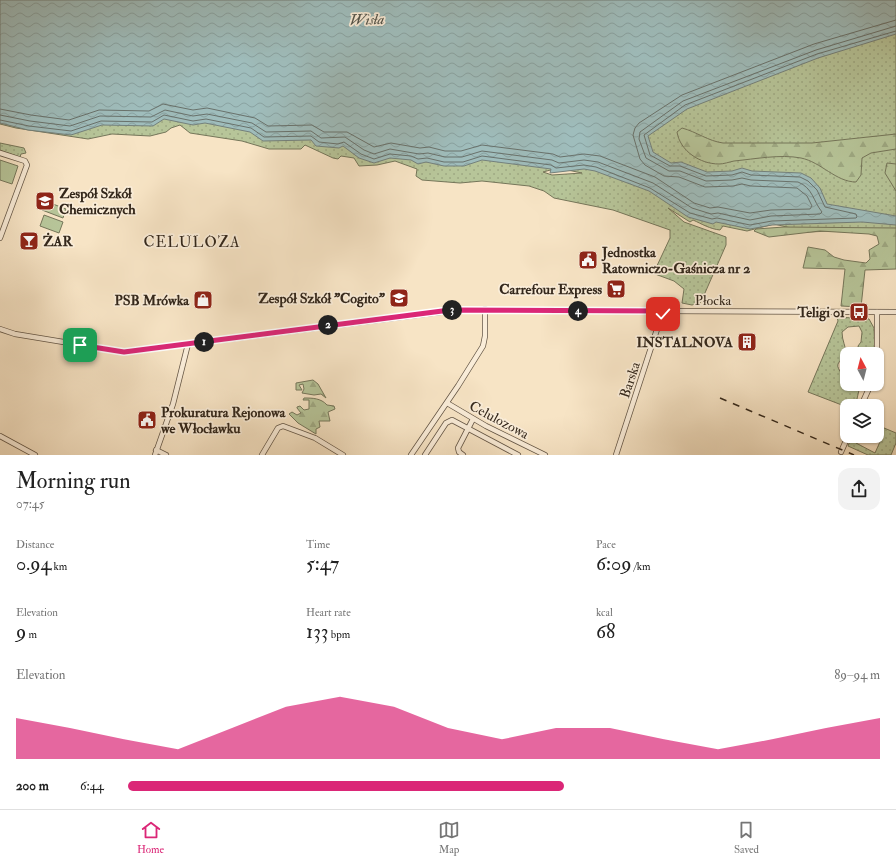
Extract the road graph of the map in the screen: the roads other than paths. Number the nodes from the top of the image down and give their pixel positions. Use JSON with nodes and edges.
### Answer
{"nodes":[{"id":1,"x":0,"y":153,"type":"edge"},
{"id":2,"x":0,"y":238,"type":"edge"},
{"id":3,"x":484,"y":309,"type":"junction"},
{"id":4,"x":663,"y":311,"type":"junction"},
{"id":5,"x":877,"y":312,"type":"junction"},
{"id":6,"x":896,"y":312,"type":"edge"},
{"id":7,"x":0,"y":329,"type":"edge"},
{"id":8,"x":188,"y":344,"type":"junction"},
{"id":9,"x":877,"y":347,"type":"edge"},
{"id":10,"x":447,"y":403,"type":"junction"},
{"id":11,"x":473,"y":419,"type":"junction"},
{"id":12,"x":468,"y":428,"type":"junction"},
{"id":13,"x":0,"y":436,"type":"edge"},
{"id":14,"x":845,"y":443,"type":"edge"},
{"id":15,"x":336,"y":450,"type":"junction"},
{"id":16,"x":841,"y":452,"type":"dead end"},
{"id":17,"x":155,"y":453,"type":"edge"},
{"id":18,"x":35,"y":455,"type":"edge"},
{"id":19,"x":166,"y":455,"type":"edge"},
{"id":20,"x":262,"y":455,"type":"edge"},
{"id":21,"x":333,"y":455,"type":"edge"},
{"id":22,"x":343,"y":455,"type":"edge"},
{"id":23,"x":411,"y":455,"type":"edge"},
{"id":24,"x":425,"y":455,"type":"edge"},
{"id":25,"x":463,"y":455,"type":"edge"},
{"id":26,"x":518,"y":455,"type":"edge"},
{"id":27,"x":543,"y":455,"type":"edge"},
{"id":28,"x":616,"y":455,"type":"edge"}],
"edges":[{"from":1,"to":2,"type":"street"},
{"from":3,"to":4,"type":"street","name":"Płocka"},
{"from":3,"to":8,"type":"street","name":"Płocka"},
{"from":3,"to":10,"type":"street","name":"Celulozowa"},
{"from":4,"to":5,"type":"street","name":"Płocka"},
{"from":4,"to":28,"type":"street","name":"Barska"},
{"from":5,"to":6,"type":"street","name":"Płocka"},
{"from":5,"to":9,"type":"street"},
{"from":7,"to":8,"type":"street","name":"Płocka"},
{"from":8,"to":17,"type":"street"},
{"from":10,"to":11,"type":"street","name":"Celulozowa"},
{"from":10,"to":23,"type":"street","name":"Celulozowa"},
{"from":11,"to":12,"type":"street"},
{"from":11,"to":27,"type":"street","name":"Celulozowa"},
{"from":12,"to":24,"type":"street"},
{"from":12,"to":25,"type":"street"},
{"from":12,"to":26,"type":"street"},
{"from":13,"to":18,"type":"street"},
{"from":14,"to":16,"type":"street"},
{"from":15,"to":20,"type":"street"},
{"from":15,"to":21,"type":"street"},
{"from":15,"to":22,"type":"street"},
{"from":17,"to":19,"type":"street"}]}
